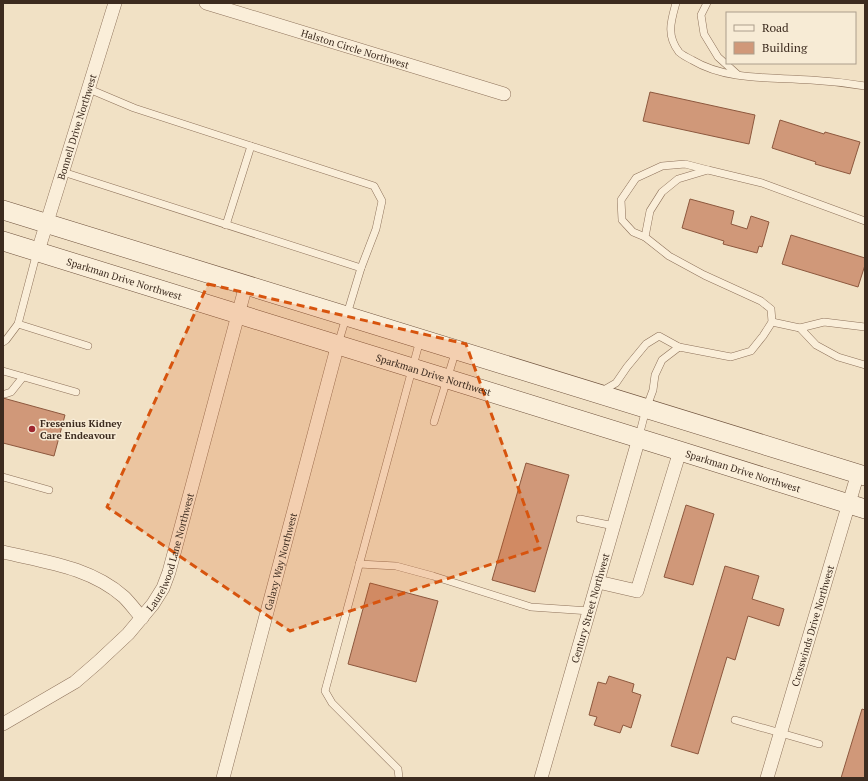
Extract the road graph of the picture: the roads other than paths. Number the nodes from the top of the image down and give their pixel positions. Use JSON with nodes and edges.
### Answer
{"nodes":[{"id":1,"x":115,"y":3,"type":"edge"},
{"id":2,"x":206,"y":3,"type":"edge"},
{"id":3,"x":676,"y":3,"type":"edge"},
{"id":4,"x":707,"y":3,"type":"edge"},
{"id":5,"x":737,"y":74,"type":"junction"},
{"id":6,"x":865,"y":86,"type":"edge"},
{"id":7,"x":89,"y":89,"type":"junction"},
{"id":8,"x":504,"y":94,"type":"dead end"},
{"id":9,"x":251,"y":146,"type":"junction"},
{"id":10,"x":708,"y":170,"type":"junction"},
{"id":11,"x":63,"y":172,"type":"junction"},
{"id":12,"x":3,"y":210,"type":"edge"},
{"id":13,"x":865,"y":221,"type":"edge"},
{"id":14,"x":46,"y":224,"type":"junction"},
{"id":15,"x":226,"y":224,"type":"junction"},
{"id":16,"x":645,"y":237,"type":"junction"},
{"id":17,"x":3,"y":241,"type":"edge"},
{"id":18,"x":38,"y":251,"type":"junction"},
{"id":19,"x":361,"y":268,"type":"junction"},
{"id":20,"x":246,"y":285,"type":"junction"},
{"id":21,"x":238,"y":314,"type":"junction"},
{"id":22,"x":346,"y":316,"type":"junction"},
{"id":23,"x":772,"y":322,"type":"junction"},
{"id":24,"x":18,"y":324,"type":"junction"},
{"id":25,"x":865,"y":327,"type":"edge"},
{"id":26,"x":800,"y":328,"type":"junction"},
{"id":27,"x":421,"y":339,"type":"junction"},
{"id":28,"x":3,"y":342,"type":"edge"},
{"id":29,"x":338,"y":344,"type":"junction"},
{"id":30,"x":88,"y":346,"type":"dead end"},
{"id":31,"x":679,"y":347,"type":"junction"},
{"id":32,"x":456,"y":350,"type":"junction"},
{"id":33,"x":865,"y":365,"type":"edge"},
{"id":34,"x":413,"y":368,"type":"junction"},
{"id":35,"x":3,"y":371,"type":"edge"},
{"id":36,"x":23,"y":377,"type":"junction"},
{"id":37,"x":448,"y":379,"type":"junction"},
{"id":38,"x":76,"y":392,"type":"dead end"},
{"id":39,"x":597,"y":393,"type":"junction"},
{"id":40,"x":5,"y":394,"type":"dead end"},
{"id":41,"x":646,"y":409,"type":"junction"},
{"id":42,"x":434,"y":422,"type":"dead end"},
{"id":43,"x":639,"y":438,"type":"junction"},
{"id":44,"x":680,"y":451,"type":"junction"},
{"id":45,"x":861,"y":474,"type":"edge"},
{"id":46,"x":3,"y":477,"type":"edge"},
{"id":47,"x":49,"y":490,"type":"dead end"},
{"id":48,"x":857,"y":507,"type":"edge"},
{"id":49,"x":580,"y":519,"type":"dead end"},
{"id":50,"x":614,"y":526,"type":"junction"},
{"id":51,"x":3,"y":552,"type":"edge"},
{"id":52,"x":359,"y":564,"type":"junction"},
{"id":53,"x":598,"y":582,"type":"junction"},
{"id":54,"x":590,"y":611,"type":"junction"},
{"id":55,"x":142,"y":618,"type":"junction"},
{"id":56,"x":735,"y":720,"type":"dead end"},
{"id":57,"x":3,"y":724,"type":"edge"},
{"id":58,"x":781,"y":733,"type":"junction"},
{"id":59,"x":819,"y":744,"type":"dead end"},
{"id":60,"x":224,"y":778,"type":"edge"},
{"id":61,"x":399,"y":778,"type":"edge"},
{"id":62,"x":541,"y":778,"type":"edge"},
{"id":63,"x":767,"y":778,"type":"edge"}],
"edges":[{"from":1,"to":7,"type":"street","name":"Bonnell Drive Northwest"},
{"from":2,"to":8,"type":"street","name":"Halston Circle Northwest"},
{"from":3,"to":5,"type":"lane"},
{"from":4,"to":5,"type":"lane"},
{"from":5,"to":6,"type":"lane"},
{"from":7,"to":9,"type":"lane"},
{"from":7,"to":11,"type":"street","name":"Bonnell Drive Northwest"},
{"from":9,"to":15,"type":"lane"},
{"from":9,"to":19,"type":"lane"},
{"from":10,"to":13,"type":"lane"},
{"from":10,"to":16,"type":"lane"},
{"from":10,"to":16,"type":"lane"},
{"from":11,"to":14,"type":"street","name":"Bonnell Drive Northwest"},
{"from":11,"to":15,"type":"lane"},
{"from":12,"to":14,"type":"main road"},
{"from":14,"to":18,"type":"street","name":"Bonnell Drive Northwest"},
{"from":14,"to":20,"type":"main road"},
{"from":15,"to":19,"type":"lane"},
{"from":16,"to":23,"type":"lane"},
{"from":17,"to":18,"type":"main road","name":"Sparkman Drive Northwest"},
{"from":18,"to":21,"type":"main road","name":"Sparkman Drive Northwest"},
{"from":18,"to":24,"type":"lane"},
{"from":19,"to":22,"type":"lane"},
{"from":20,"to":21,"type":"street","name":"Laurelwood Lane Northwest"},
{"from":20,"to":22,"type":"main road"},
{"from":21,"to":29,"type":"main road","name":"Sparkman Drive Northwest"},
{"from":21,"to":55,"type":"street","name":"Laurelwood Lane Northwest"},
{"from":22,"to":27,"type":"main road"},
{"from":22,"to":29,"type":"lane"},
{"from":23,"to":26,"type":"lane"},
{"from":23,"to":31,"type":"lane"},
{"from":24,"to":28,"type":"lane"},
{"from":24,"to":30,"type":"lane"},
{"from":25,"to":26,"type":"lane"},
{"from":26,"to":33,"type":"lane"},
{"from":27,"to":32,"type":"main road"},
{"from":27,"to":34,"type":"lane"},
{"from":29,"to":34,"type":"main road","name":"Sparkman Drive Northwest"},
{"from":29,"to":60,"type":"street","name":"Galaxy Way Northwest"},
{"from":31,"to":39,"type":"lane"},
{"from":31,"to":41,"type":"lane"},
{"from":32,"to":37,"type":"lane"},
{"from":32,"to":39,"type":"main road"},
{"from":34,"to":37,"type":"main road","name":"Sparkman Drive Northwest"},
{"from":34,"to":52,"type":"lane"},
{"from":35,"to":36,"type":"lane"},
{"from":36,"to":38,"type":"lane"},
{"from":36,"to":40,"type":"lane"},
{"from":37,"to":42,"type":"lane"},
{"from":37,"to":43,"type":"main road","name":"Sparkman Drive Northwest"},
{"from":39,"to":41,"type":"main road"},
{"from":41,"to":43,"type":"lane"},
{"from":41,"to":45,"type":"main road"},
{"from":43,"to":44,"type":"main road","name":"Sparkman Drive Northwest"},
{"from":43,"to":50,"type":"street","name":"Century Street Northwest"},
{"from":44,"to":48,"type":"main road","name":"Sparkman Drive Northwest"},
{"from":44,"to":53,"type":"street"},
{"from":45,"to":48,"type":"street","name":"Crosswinds Drive Northwest"},
{"from":46,"to":47,"type":"lane"},
{"from":48,"to":58,"type":"street","name":"Crosswinds Drive Northwest"},
{"from":49,"to":50,"type":"lane"},
{"from":50,"to":53,"type":"street","name":"Century Street Northwest"},
{"from":51,"to":55,"type":"street"},
{"from":52,"to":54,"type":"lane"},
{"from":52,"to":61,"type":"lane"},
{"from":53,"to":54,"type":"street","name":"Century Street Northwest"},
{"from":54,"to":62,"type":"street","name":"Century Street Northwest"},
{"from":55,"to":57,"type":"street","name":"Laurelwood Lane Northwest"},
{"from":56,"to":58,"type":"lane"},
{"from":58,"to":59,"type":"lane"},
{"from":58,"to":63,"type":"street","name":"Crosswinds Drive Northwest"}]}
